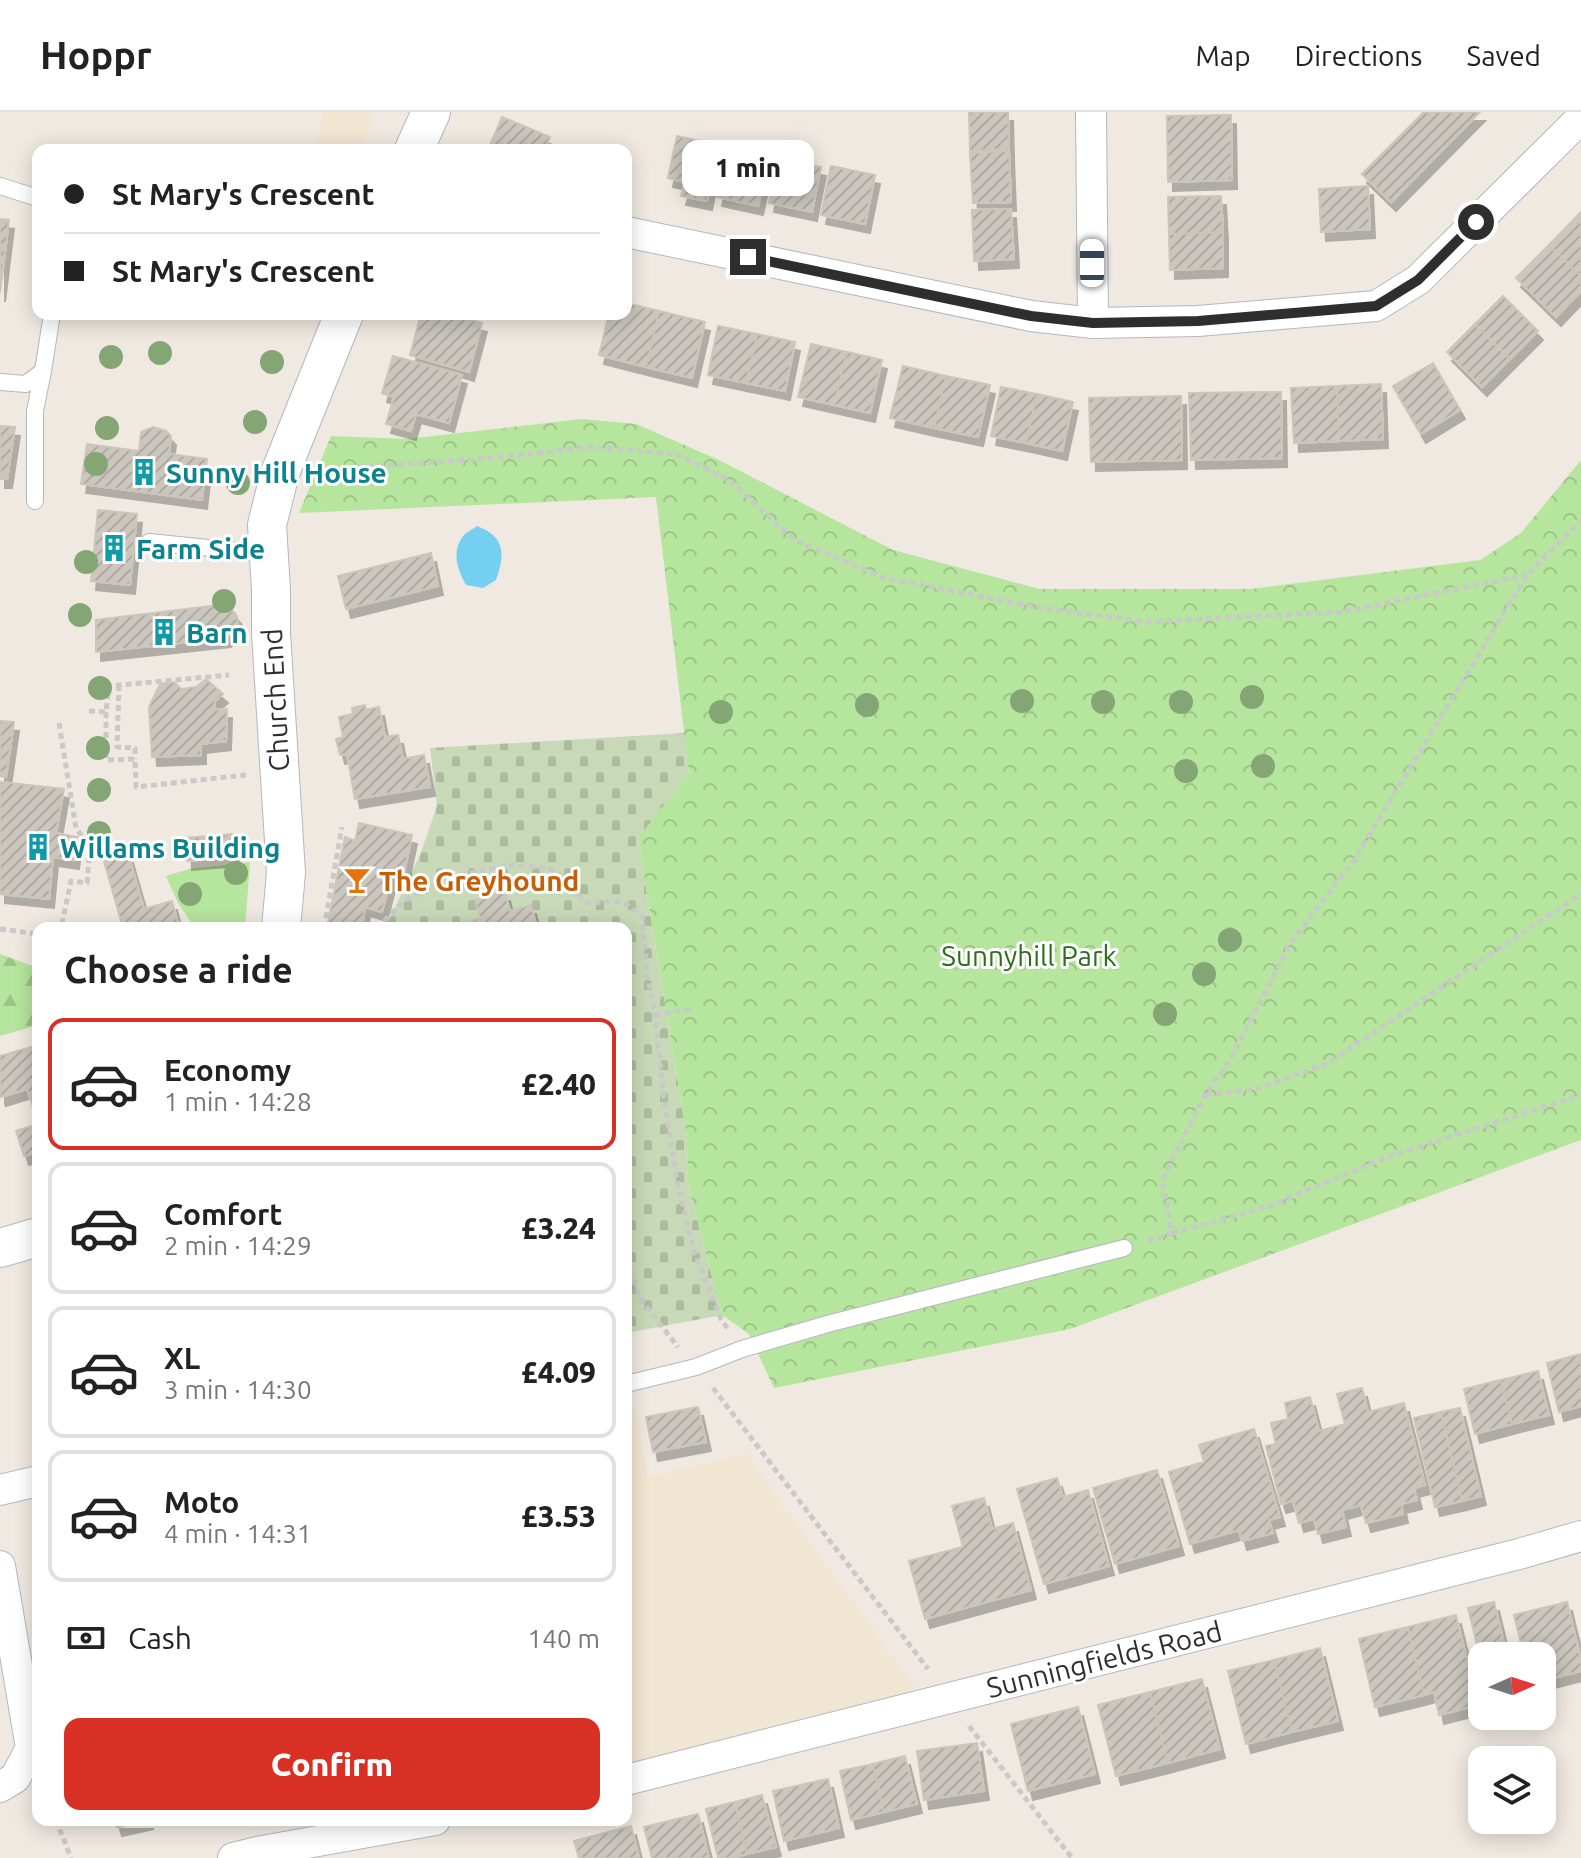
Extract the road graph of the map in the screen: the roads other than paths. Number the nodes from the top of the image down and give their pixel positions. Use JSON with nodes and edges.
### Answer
{"nodes":[{"id":1,"x":431,"y":112,"type":"edge"},
{"id":2,"x":1091,"y":112,"type":"edge"},
{"id":3,"x":1581,"y":118,"type":"edge"},
{"id":4,"x":417,"y":144,"type":"edge"},
{"id":5,"x":0,"y":186,"type":"edge"},
{"id":6,"x":32,"y":196,"type":"edge"},
{"id":7,"x":632,"y":233,"type":"edge"},
{"id":8,"x":51,"y":320,"type":"edge"},
{"id":9,"x":342,"y":320,"type":"edge"},
{"id":10,"x":1093,"y":323,"type":"junction"},
{"id":11,"x":43,"y":371,"type":"junction"},
{"id":12,"x":0,"y":382,"type":"edge"},
{"id":13,"x":35,"y":501,"type":"dead end"},
{"id":14,"x":149,"y":542,"type":"dead end"},
{"id":15,"x":269,"y":554,"type":"junction"},
{"id":16,"x":282,"y":922,"type":"edge"},
{"id":17,"x":32,"y":1239,"type":"edge"},
{"id":18,"x":0,"y":1248,"type":"edge"},
{"id":19,"x":1124,"y":1248,"type":"road end"},
{"id":20,"x":632,"y":1383,"type":"edge"},
{"id":21,"x":32,"y":1482,"type":"edge"},
{"id":22,"x":0,"y":1490,"type":"edge"},
{"id":23,"x":1581,"y":1536,"type":"edge"},
{"id":24,"x":0,"y":1566,"type":"edge"},
{"id":25,"x":30,"y":1696,"type":"edge"},
{"id":26,"x":632,"y":1778,"type":"edge"},
{"id":27,"x":0,"y":1787,"type":"edge"},
{"id":28,"x":402,"y":1826,"type":"edge"},
{"id":29,"x":233,"y":1858,"type":"edge"}],
"edges":[{"from":1,"to":4,"type":"street"},
{"from":2,"to":10,"type":"street"},
{"from":3,"to":10,"type":"street"},
{"from":5,"to":6,"type":"lane"},
{"from":7,"to":10,"type":"street"},
{"from":8,"to":11,"type":"lane"},
{"from":9,"to":15,"type":"street","name":"Church End"},
{"from":11,"to":12,"type":"lane"},
{"from":11,"to":13,"type":"lane"},
{"from":14,"to":15,"type":"lane"},
{"from":15,"to":16,"type":"street","name":"Church End"},
{"from":17,"to":18,"type":"street"},
{"from":19,"to":20,"type":"lane"},
{"from":21,"to":22,"type":"street"},
{"from":23,"to":26,"type":"street","name":"Sunningfields Road"},
{"from":24,"to":25,"type":"street"},
{"from":25,"to":27,"type":"street"},
{"from":28,"to":29,"type":"street"}]}
